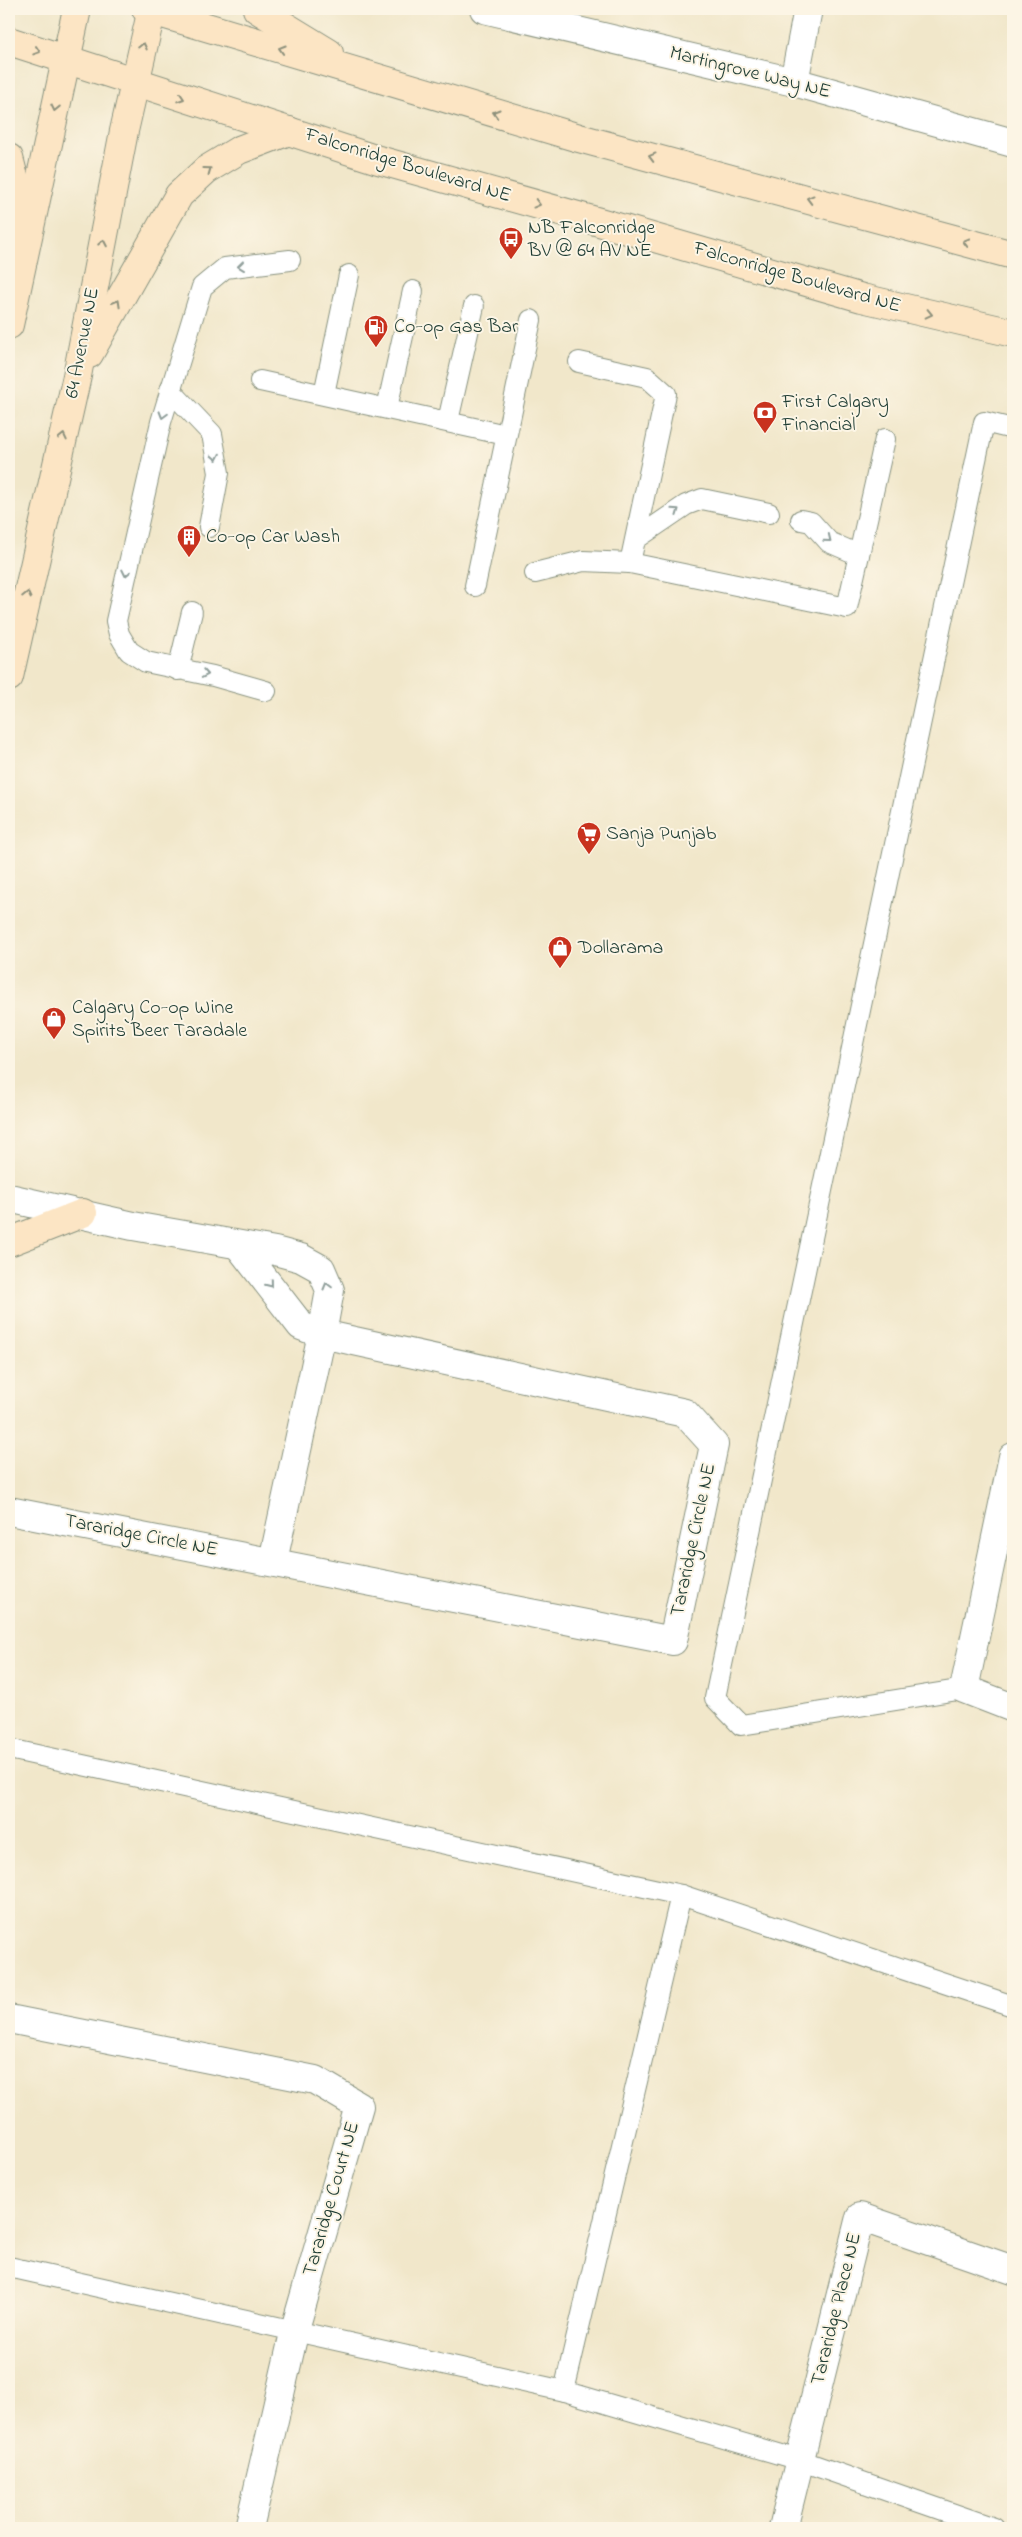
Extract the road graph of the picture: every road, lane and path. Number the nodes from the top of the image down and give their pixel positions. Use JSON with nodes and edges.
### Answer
{"nodes":[{"id":1,"x":77,"y":9,"type":"edge"},
{"id":2,"x":150,"y":9,"type":"edge"},
{"id":3,"x":257,"y":9,"type":"edge"},
{"id":4,"x":808,"y":9,"type":"edge"},
{"id":5,"x":496,"y":11,"type":"edge"},
{"id":6,"x":9,"y":41,"type":"edge"},
{"id":7,"x":66,"y":60,"type":"junction"},
{"id":8,"x":362,"y":74,"type":"junction"},
{"id":9,"x":135,"y":82,"type":"junction"},
{"id":10,"x":794,"y":82,"type":"junction"},
{"id":11,"x":289,"y":131,"type":"junction"},
{"id":12,"x":1013,"y":143,"type":"edge"},
{"id":13,"x":9,"y":158,"type":"edge"},
{"id":14,"x":29,"y":234,"type":"junction"},
{"id":15,"x":1013,"y":254,"type":"edge"},
{"id":16,"x":290,"y":260,"type":"dead end"},
{"id":17,"x":349,"y":275,"type":"dead end"},
{"id":18,"x":413,"y":291,"type":"dead end"},
{"id":19,"x":474,"y":306,"type":"dead end"},
{"id":20,"x":531,"y":320,"type":"dead end"},
{"id":21,"x":9,"y":325,"type":"edge"},
{"id":22,"x":1013,"y":333,"type":"edge"},
{"id":23,"x":579,"y":362,"type":"dead end"},
{"id":24,"x":77,"y":376,"type":"junction"},
{"id":25,"x":260,"y":381,"type":"dead end"},
{"id":26,"x":170,"y":390,"type":"junction"},
{"id":27,"x":324,"y":394,"type":"junction"},
{"id":28,"x":387,"y":408,"type":"junction"},
{"id":29,"x":448,"y":421,"type":"junction"},
{"id":30,"x":1013,"y":429,"type":"edge"},
{"id":31,"x":506,"y":435,"type":"junction"},
{"id":32,"x":885,"y":438,"type":"dead end"},
{"id":33,"x":769,"y":513,"type":"dead end"},
{"id":34,"x":801,"y":520,"type":"dead end"},
{"id":35,"x":208,"y":527,"type":"dead end"},
{"id":36,"x":636,"y":539,"type":"junction"},
{"id":37,"x":860,"y":554,"type":"junction"},
{"id":38,"x":630,"y":563,"type":"junction"},
{"id":39,"x":535,"y":573,"type":"dead end"},
{"id":40,"x":475,"y":586,"type":"dead end"},
{"id":41,"x":192,"y":612,"type":"dead end"},
{"id":42,"x":178,"y":670,"type":"junction"},
{"id":43,"x":9,"y":677,"type":"edge"},
{"id":44,"x":266,"y":691,"type":"dead end"},
{"id":45,"x":9,"y":1198,"type":"edge"},
{"id":46,"x":83,"y":1213,"type":"junction"},
{"id":47,"x":9,"y":1242,"type":"edge"},
{"id":48,"x":239,"y":1246,"type":"junction"},
{"id":49,"x":322,"y":1334,"type":"junction"},
{"id":50,"x":1013,"y":1457,"type":"edge"},
{"id":51,"x":9,"y":1511,"type":"edge"},
{"id":52,"x":273,"y":1561,"type":"junction"},
{"id":53,"x":964,"y":1689,"type":"junction"},
{"id":54,"x":1013,"y":1708,"type":"edge"},
{"id":55,"x":9,"y":1749,"type":"edge"},
{"id":56,"x":681,"y":1895,"type":"junction"},
{"id":57,"x":1013,"y":2006,"type":"edge"},
{"id":58,"x":9,"y":2019,"type":"edge"},
{"id":59,"x":9,"y":2267,"type":"edge"},
{"id":60,"x":1013,"y":2270,"type":"edge"},
{"id":61,"x":295,"y":2329,"type":"junction"},
{"id":62,"x":564,"y":2392,"type":"junction"},
{"id":63,"x":799,"y":2460,"type":"junction"},
{"id":64,"x":249,"y":2528,"type":"edge"},
{"id":65,"x":783,"y":2528,"type":"edge"},
{"id":66,"x":994,"y":2528,"type":"edge"}],
"edges":[{"from":1,"to":7,"type":"main road"},
{"from":8,"to":2,"type":"main road","one_way":true},
{"from":9,"to":2,"type":"main road","name":"64 Avenue NE","one_way":true},
{"from":3,"to":8,"type":"main road"},
{"from":4,"to":10,"type":"street"},
{"from":5,"to":10,"type":"street","name":"Martingrove Way NE"},
{"from":6,"to":7,"type":"main road","name":"Falconridge Boulevard NE","one_way":true},
{"from":7,"to":9,"type":"main road","name":"Falconridge Boulevard NE"},
{"from":7,"to":14,"type":"main road","one_way":true},
{"from":15,"to":8,"type":"main road","one_way":true},
{"from":9,"to":11,"type":"main road","name":"Falconridge Boulevard NE","one_way":true},
{"from":24,"to":9,"type":"main road","name":"64 Avenue NE","one_way":true},
{"from":10,"to":12,"type":"street","name":"Martingrove Way NE"},
{"from":11,"to":22,"type":"main road","name":"Falconridge Boulevard NE","one_way":true},
{"from":24,"to":11,"type":"main road","one_way":true},
{"from":13,"to":14,"type":"main road"},
{"from":14,"to":21,"type":"main road"},
{"from":16,"to":26,"type":"lane","one_way":true},
{"from":17,"to":27,"type":"lane"},
{"from":18,"to":28,"type":"lane"},
{"from":19,"to":29,"type":"lane"},
{"from":20,"to":31,"type":"lane"},
{"from":23,"to":36,"type":"lane"},
{"from":43,"to":24,"type":"main road","name":"64 Avenue NE","one_way":true},
{"from":25,"to":27,"type":"lane"},
{"from":26,"to":35,"type":"lane","one_way":true},
{"from":26,"to":42,"type":"lane","one_way":true},
{"from":27,"to":28,"type":"lane"},
{"from":28,"to":29,"type":"lane"},
{"from":29,"to":31,"type":"lane"},
{"from":30,"to":53,"type":"lane"},
{"from":31,"to":40,"type":"lane"},
{"from":32,"to":37,"type":"lane"},
{"from":36,"to":33,"type":"lane","one_way":true},
{"from":34,"to":37,"type":"lane","one_way":true},
{"from":36,"to":38,"type":"lane"},
{"from":37,"to":38,"type":"lane"},
{"from":38,"to":39,"type":"lane"},
{"from":41,"to":42,"type":"lane"},
{"from":42,"to":44,"type":"lane","one_way":true},
{"from":45,"to":46,"type":"street"},
{"from":46,"to":47,"type":"main road"},
{"from":46,"to":48,"type":"street"},
{"from":48,"to":49,"type":"street","name":"Tararidge Circle NE","one_way":true},
{"from":49,"to":48,"type":"street","one_way":true},
{"from":49,"to":52,"type":"street"},
{"from":49,"to":52,"type":"street","name":"Tararidge Circle NE"},
{"from":50,"to":53,"type":"street"},
{"from":51,"to":52,"type":"street","name":"Tararidge Circle NE"},
{"from":53,"to":54,"type":"street"},
{"from":55,"to":56,"type":"lane"},
{"from":56,"to":57,"type":"lane"},
{"from":56,"to":62,"type":"lane"},
{"from":58,"to":61,"type":"street","name":"Tararidge Court NE"},
{"from":59,"to":61,"type":"lane"},
{"from":60,"to":63,"type":"street","name":"Tararidge Place NE"},
{"from":61,"to":62,"type":"lane"},
{"from":61,"to":64,"type":"street","name":"Tararidge Court NE"},
{"from":62,"to":63,"type":"lane"},
{"from":63,"to":65,"type":"street","name":"Tararidge Place NE"},
{"from":63,"to":66,"type":"lane"}]}
